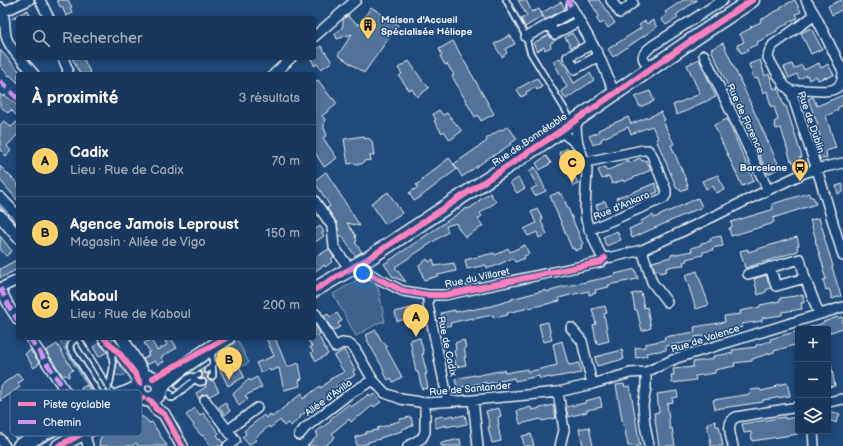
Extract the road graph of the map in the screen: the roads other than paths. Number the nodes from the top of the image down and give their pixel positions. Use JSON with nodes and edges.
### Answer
{"nodes":[{"id":1,"x":29,"y":0,"type":"edge"},
{"id":2,"x":40,"y":0,"type":"edge"},
{"id":3,"x":356,"y":0,"type":"edge"},
{"id":4,"x":506,"y":0,"type":"edge"},
{"id":5,"x":611,"y":0,"type":"edge"},
{"id":6,"x":631,"y":0,"type":"edge"},
{"id":7,"x":723,"y":0,"type":"edge"},
{"id":8,"x":752,"y":0,"type":"edge"},
{"id":9,"x":806,"y":0,"type":"edge"},
{"id":10,"x":2,"y":10,"type":"edge"},
{"id":11,"x":815,"y":15,"type":"junction"},
{"id":12,"x":48,"y":16,"type":"edge"},
{"id":13,"x":579,"y":21,"type":"junction"},
{"id":14,"x":550,"y":24,"type":"junction"},
{"id":15,"x":316,"y":35,"type":"edge"},
{"id":16,"x":526,"y":37,"type":"junction"},
{"id":17,"x":592,"y":44,"type":"junction"},
{"id":18,"x":16,"y":54,"type":"edge"},
{"id":19,"x":704,"y":55,"type":"dead end"},
{"id":20,"x":599,"y":56,"type":"junction"},
{"id":21,"x":22,"y":60,"type":"edge"},
{"id":22,"x":64,"y":60,"type":"edge"},
{"id":23,"x":289,"y":60,"type":"edge"},
{"id":24,"x":650,"y":69,"type":"junction"},
{"id":25,"x":32,"y":72,"type":"edge"},
{"id":26,"x":68,"y":72,"type":"edge"},
{"id":27,"x":276,"y":72,"type":"edge"},
{"id":28,"x":843,"y":77,"type":"edge"},
{"id":29,"x":791,"y":92,"type":"junction"},
{"id":30,"x":615,"y":94,"type":"junction"},
{"id":31,"x":574,"y":121,"type":"junction"},
{"id":32,"x":560,"y":131,"type":"junction"},
{"id":33,"x":579,"y":146,"type":"junction"},
{"id":34,"x":586,"y":162,"type":"junction"},
{"id":35,"x":843,"y":163,"type":"edge"},
{"id":36,"x":816,"y":169,"type":"junction"},
{"id":37,"x":768,"y":190,"type":"junction"},
{"id":38,"x":0,"y":198,"type":"edge"},
{"id":39,"x":316,"y":203,"type":"edge"},
{"id":40,"x":0,"y":216,"type":"edge"},
{"id":41,"x":16,"y":216,"type":"edge"},
{"id":42,"x":589,"y":230,"type":"junction"},
{"id":43,"x":16,"y":235,"type":"edge"},
{"id":44,"x":642,"y":250,"type":"junction"},
{"id":45,"x":843,"y":256,"type":"edge"},
{"id":46,"x":605,"y":258,"type":"junction"},
{"id":47,"x":353,"y":268,"type":"junction"},
{"id":48,"x":770,"y":268,"type":"junction"},
{"id":49,"x":748,"y":274,"type":"dead end"},
{"id":50,"x":805,"y":278,"type":"junction"},
{"id":51,"x":16,"y":281,"type":"edge"},
{"id":52,"x":0,"y":288,"type":"edge"},
{"id":53,"x":316,"y":289,"type":"edge"},
{"id":54,"x":428,"y":295,"type":"junction"},
{"id":55,"x":667,"y":302,"type":"dead end"},
{"id":56,"x":843,"y":307,"type":"edge"},
{"id":57,"x":316,"y":314,"type":"dead end"},
{"id":58,"x":819,"y":314,"type":"junction"},
{"id":59,"x":16,"y":317,"type":"edge"},
{"id":60,"x":571,"y":328,"type":"dead end"},
{"id":61,"x":31,"y":340,"type":"edge"},
{"id":62,"x":75,"y":340,"type":"edge"},
{"id":63,"x":79,"y":340,"type":"edge"},
{"id":64,"x":123,"y":340,"type":"edge"},
{"id":65,"x":107,"y":342,"type":"edge"},
{"id":66,"x":216,"y":346,"type":"edge"},
{"id":67,"x":183,"y":372,"type":"junction"},
{"id":68,"x":646,"y":372,"type":"junction"},
{"id":69,"x":209,"y":374,"type":"dead end"},
{"id":70,"x":193,"y":377,"type":"junction"},
{"id":71,"x":373,"y":380,"type":"junction"},
{"id":72,"x":592,"y":384,"type":"junction"},
{"id":73,"x":107,"y":385,"type":"junction"},
{"id":74,"x":178,"y":386,"type":"dead end"},
{"id":75,"x":151,"y":389,"type":"junction"},
{"id":76,"x":65,"y":390,"type":"edge"},
{"id":77,"x":104,"y":390,"type":"edge"},
{"id":78,"x":111,"y":390,"type":"edge"},
{"id":79,"x":142,"y":391,"type":"edge"},
{"id":80,"x":558,"y":392,"type":"junction"},
{"id":81,"x":142,"y":394,"type":"edge"},
{"id":82,"x":843,"y":399,"type":"edge"},
{"id":83,"x":205,"y":400,"type":"dead end"},
{"id":84,"x":474,"y":400,"type":"junction"},
{"id":85,"x":448,"y":401,"type":"junction"},
{"id":86,"x":831,"y":401,"type":"edge"},
{"id":87,"x":426,"y":403,"type":"junction"},
{"id":88,"x":795,"y":407,"type":"edge"},
{"id":89,"x":257,"y":408,"type":"dead end"},
{"id":90,"x":228,"y":430,"type":"junction"},
{"id":91,"x":813,"y":434,"type":"edge"},
{"id":92,"x":299,"y":435,"type":"dead end"},
{"id":93,"x":38,"y":436,"type":"edge"},
{"id":94,"x":77,"y":436,"type":"edge"},
{"id":95,"x":85,"y":436,"type":"edge"},
{"id":96,"x":0,"y":439,"type":"edge"},
{"id":97,"x":5,"y":446,"type":"edge"},
{"id":98,"x":20,"y":446,"type":"edge"},
{"id":99,"x":59,"y":446,"type":"edge"},
{"id":100,"x":88,"y":446,"type":"edge"},
{"id":101,"x":182,"y":446,"type":"edge"},
{"id":102,"x":228,"y":446,"type":"edge"},
{"id":103,"x":408,"y":446,"type":"edge"},
{"id":104,"x":478,"y":446,"type":"edge"},
{"id":105,"x":560,"y":446,"type":"edge"},
{"id":106,"x":649,"y":446,"type":"edge"},
{"id":107,"x":733,"y":446,"type":"edge"},
{"id":108,"x":814,"y":446,"type":"edge"}],
"edges":[{"from":1,"to":10,"type":"street"},
{"from":2,"to":12,"type":"street"},
{"from":3,"to":15,"type":"street"},
{"from":4,"to":16,"type":"lane"},
{"from":5,"to":6,"type":"street"},
{"from":7,"to":24,"type":"street"},
{"from":8,"to":24,"type":"main road","name":"Rue de Bonnétable"},
{"from":9,"to":11,"type":"street"},
{"from":10,"to":18,"type":"street"},
{"from":11,"to":28,"type":"street"},
{"from":11,"to":29,"type":"street","name":"Rue de Dublin"},
{"from":13,"to":14,"type":"street"},
{"from":13,"to":14,"type":"street"},
{"from":13,"to":17,"type":"street"},
{"from":14,"to":16,"type":"street"},
{"from":16,"to":31,"type":"lane"},
{"from":17,"to":20,"type":"street"},
{"from":17,"to":20,"type":"street"},
{"from":19,"to":37,"type":"street","name":"Rue de Florence"},
{"from":20,"to":30,"type":"street"},
{"from":21,"to":25,"type":"street"},
{"from":22,"to":26,"type":"street"},
{"from":23,"to":27,"type":"street"},
{"from":24,"to":30,"type":"main road","name":"Rue de Bonnétable"},
{"from":28,"to":29,"type":"street"},
{"from":29,"to":36,"type":"street","name":"Rue de Dublin"},
{"from":30,"to":31,"type":"main road","name":"Rue de Bonnétable"},
{"from":31,"to":32,"type":"main road","name":"Rue de Bonnétable"},
{"from":31,"to":33,"type":"street"},
{"from":32,"to":33,"type":"street"},
{"from":32,"to":47,"type":"main road","name":"Rue de Bonnétable"},
{"from":33,"to":34,"type":"street"},
{"from":34,"to":42,"type":"street"},
{"from":34,"to":42,"type":"street","name":"Rue d'Ankara"},
{"from":35,"to":36,"type":"street","name":"Rue du Villaret"},
{"from":36,"to":37,"type":"street","name":"Rue du Villaret"},
{"from":36,"to":45,"type":"street","name":"Rue de Dublin"},
{"from":37,"to":44,"type":"street","name":"Rue du Villaret"},
{"from":38,"to":41,"type":"street"},
{"from":39,"to":47,"type":"street"},
{"from":40,"to":43,"type":"street"},
{"from":42,"to":46,"type":"street"},
{"from":44,"to":46,"type":"street","name":"Rue du Villaret"},
{"from":44,"to":55,"type":"street"},
{"from":46,"to":54,"type":"street","name":"Rue du Villaret"},
{"from":47,"to":53,"type":"main road","name":"Rue de Bonnétable"},
{"from":47,"to":54,"type":"street","name":"Rue du Villaret"},
{"from":48,"to":49,"type":"street"},
{"from":48,"to":50,"type":"street"},
{"from":48,"to":50,"type":"street"},
{"from":50,"to":58,"type":"street"},
{"from":51,"to":52,"type":"street"},
{"from":52,"to":59,"type":"street"},
{"from":54,"to":85,"type":"street","name":"Rue de Cadix"},
{"from":56,"to":58,"type":"street","name":"Rue de Valence"},
{"from":57,"to":71,"type":"street","name":"Rue de Santander"},
{"from":58,"to":68,"type":"street","name":"Rue de Valence"},
{"from":60,"to":72,"type":"street"},
{"from":61,"to":76,"type":"street"},
{"from":62,"to":77,"type":"lane"},
{"from":63,"to":73,"type":"lane"},
{"from":64,"to":75,"type":"street"},
{"from":65,"to":73,"type":"lane"},
{"from":65,"to":75,"type":"street"},
{"from":66,"to":67,"type":"main road"},
{"from":66,"to":69,"type":"lane"},
{"from":66,"to":75,"type":"main road"},
{"from":67,"to":70,"type":"lane"},
{"from":67,"to":75,"type":"main road"},
{"from":68,"to":72,"type":"street","name":"Rue de Santander"},
{"from":68,"to":106,"type":"street"},
{"from":70,"to":70,"type":"lane"},
{"from":70,"to":74,"type":"lane"},
{"from":70,"to":75,"type":"lane"},
{"from":71,"to":87,"type":"street","name":"Rue de Santander"},
{"from":71,"to":92,"type":"street","name":"Allée d'Avilla"},
{"from":72,"to":80,"type":"street","name":"Rue de Santander"},
{"from":73,"to":78,"type":"lane"},
{"from":75,"to":79,"type":"main road"},
{"from":75,"to":81,"type":"main road"},
{"from":75,"to":101,"type":"street"},
{"from":80,"to":84,"type":"street","name":"Rue de Santander"},
{"from":80,"to":105,"type":"street"},
{"from":82,"to":86,"type":"street"},
{"from":83,"to":90,"type":"street"},
{"from":84,"to":85,"type":"street","name":"Rue de Santander"},
{"from":84,"to":104,"type":"street"},
{"from":85,"to":87,"type":"street","name":"Rue de Santander"},
{"from":87,"to":103,"type":"street"},
{"from":88,"to":107,"type":"street"},
{"from":89,"to":90,"type":"street"},
{"from":90,"to":102,"type":"street"},
{"from":91,"to":108,"type":"street"},
{"from":93,"to":98,"type":"main road"},
{"from":94,"to":99,"type":"main road"},
{"from":95,"to":100,"type":"street"},
{"from":96,"to":97,"type":"street"}]}
